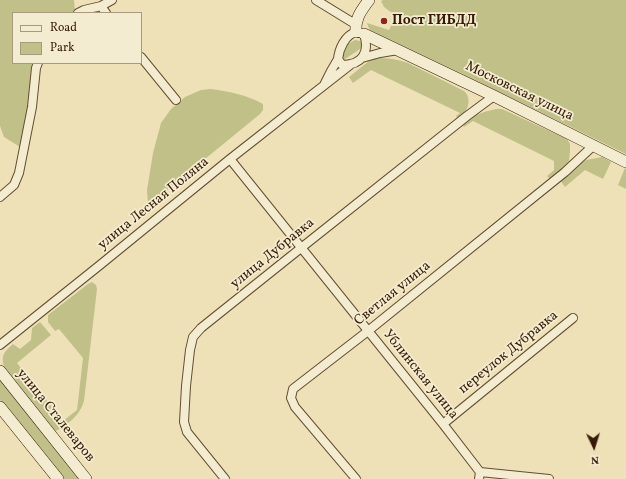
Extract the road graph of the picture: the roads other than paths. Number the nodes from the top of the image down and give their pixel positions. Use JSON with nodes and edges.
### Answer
{"nodes":[{"id":1,"x":84,"y":0,"type":"edge"},
{"id":2,"x":112,"y":0,"type":"edge"},
{"id":3,"x":316,"y":0,"type":"edge"},
{"id":4,"x":369,"y":0,"type":"edge"},
{"id":5,"x":101,"y":6,"type":"junction"},
{"id":6,"x":88,"y":9,"type":"junction"},
{"id":7,"x":79,"y":12,"type":"edge"},
{"id":8,"x":105,"y":12,"type":"edge"},
{"id":9,"x":359,"y":30,"type":"junction"},
{"id":10,"x":399,"y":50,"type":"junction"},
{"id":11,"x":142,"y":58,"type":"edge"},
{"id":12,"x":362,"y":58,"type":"junction"},
{"id":13,"x":338,"y":59,"type":"junction"},
{"id":14,"x":38,"y":64,"type":"edge"},
{"id":15,"x":350,"y":65,"type":"junction"},
{"id":16,"x":325,"y":84,"type":"junction"},
{"id":17,"x":494,"y":96,"type":"junction"},
{"id":18,"x":176,"y":100,"type":"dead end"},
{"id":19,"x":594,"y":145,"type":"junction"},
{"id":20,"x":230,"y":159,"type":"junction"},
{"id":21,"x":626,"y":162,"type":"edge"},
{"id":22,"x":1,"y":192,"type":"edge"},
{"id":23,"x":300,"y":248,"type":"junction"},
{"id":24,"x":573,"y":318,"type":"dead end"},
{"id":25,"x":368,"y":332,"type":"junction"},
{"id":26,"x":0,"y":345,"type":"edge"},
{"id":27,"x":0,"y":371,"type":"edge"},
{"id":28,"x":0,"y":407,"type":"edge"},
{"id":29,"x":443,"y":424,"type":"junction"},
{"id":30,"x":479,"y":475,"type":"edge"},
{"id":31,"x":58,"y":479,"type":"edge"},
{"id":32,"x":86,"y":479,"type":"edge"},
{"id":33,"x":225,"y":479,"type":"edge"},
{"id":34,"x":356,"y":479,"type":"edge"},
{"id":35,"x":549,"y":479,"type":"edge"}],
"edges":[{"from":1,"to":6,"type":"street"},
{"from":2,"to":5,"type":"street"},
{"from":3,"to":9,"type":"street","name":"Московская улица"},
{"from":4,"to":9,"type":"street"},
{"from":5,"to":6,"type":"street"},
{"from":5,"to":8,"type":"street"},
{"from":6,"to":7,"type":"street"},
{"from":9,"to":10,"type":"street","name":"Московская улица"},
{"from":9,"to":12,"type":"street"},
{"from":9,"to":13,"type":"street"},
{"from":10,"to":12,"type":"street"},
{"from":10,"to":17,"type":"street","name":"Московская улица"},
{"from":11,"to":18,"type":"street"},
{"from":12,"to":15,"type":"street"},
{"from":13,"to":15,"type":"street"},
{"from":13,"to":16,"type":"street","name":"улица Лесная Поляна"},
{"from":14,"to":22,"type":"street"},
{"from":15,"to":16,"type":"street","name":"улица Лесная Поляна"},
{"from":16,"to":20,"type":"street","name":"улица Лесная Поляна"},
{"from":17,"to":19,"type":"street","name":"Московская улица"},
{"from":17,"to":23,"type":"street","name":"улица Дубравка"},
{"from":19,"to":21,"type":"street","name":"Московская улица"},
{"from":19,"to":25,"type":"street","name":"Светлая улица"},
{"from":20,"to":23,"type":"street","name":"Ублинская улица"},
{"from":20,"to":26,"type":"street","name":"улица Лесная Поляна"},
{"from":23,"to":25,"type":"street","name":"Ублинская улица"},
{"from":23,"to":33,"type":"street","name":"улица Дубравка"},
{"from":24,"to":29,"type":"street","name":"переулок Дубравка"},
{"from":25,"to":29,"type":"street","name":"Ублинская улица"},
{"from":25,"to":34,"type":"street","name":"Светлая улица"},
{"from":27,"to":32,"type":"street","name":"улица Сталеваров"},
{"from":28,"to":31,"type":"street"},
{"from":29,"to":30,"type":"street","name":"Ублинская улица"},
{"from":30,"to":35,"type":"street"}]}
